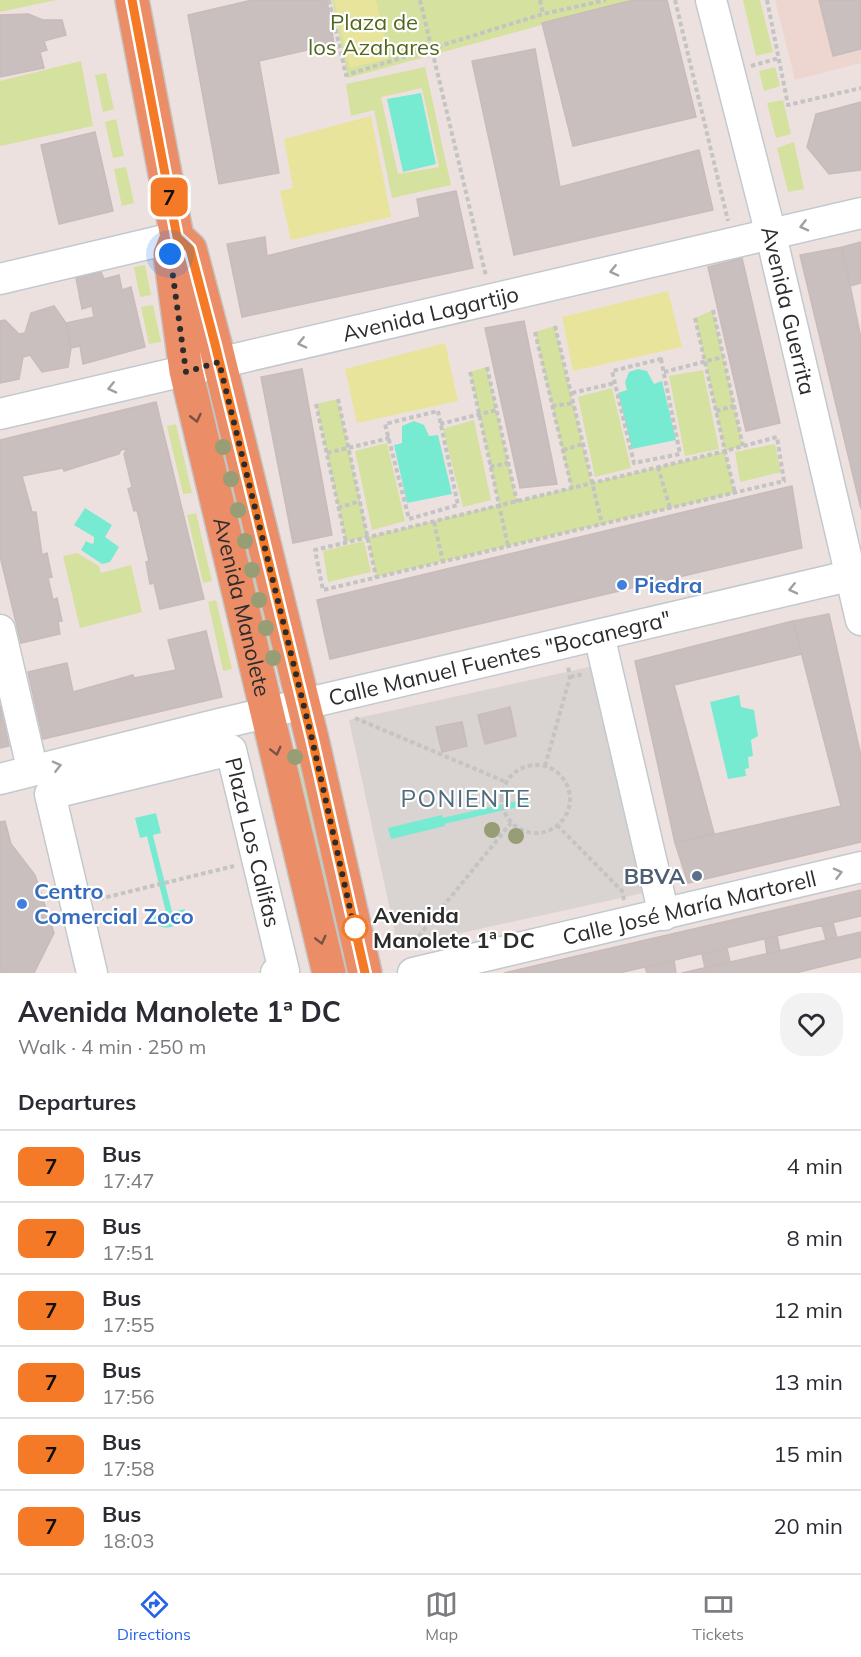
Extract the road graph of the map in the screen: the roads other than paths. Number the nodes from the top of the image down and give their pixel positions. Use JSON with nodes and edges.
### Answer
{"nodes":[{"id":1,"x":132,"y":0,"type":"edge"},
{"id":2,"x":711,"y":0,"type":"edge"},
{"id":3,"x":861,"y":213,"type":"edge"},
{"id":4,"x":771,"y":235,"type":"junction"},
{"id":5,"x":177,"y":237,"type":"junction"},
{"id":6,"x":0,"y":279,"type":"edge"},
{"id":7,"x":219,"y":362,"type":"junction"},
{"id":8,"x":186,"y":372,"type":"junction"},
{"id":9,"x":0,"y":414,"type":"edge"},
{"id":10,"x":856,"y":574,"type":"edge"},
{"id":11,"x":861,"y":620,"type":"edge"},
{"id":12,"x":0,"y":630,"type":"edge"},
{"id":13,"x":599,"y":635,"type":"junction"},
{"id":14,"x":303,"y":705,"type":"junction"},
{"id":15,"x":267,"y":713,"type":"junction"},
{"id":16,"x":29,"y":755,"type":"dead end"},
{"id":17,"x":0,"y":779,"type":"edge"},
{"id":18,"x":861,"y":867,"type":"edge"},
{"id":19,"x":664,"y":915,"type":"junction"},
{"id":20,"x":411,"y":961,"type":"edge"},
{"id":21,"x":92,"y":973,"type":"edge"},
{"id":22,"x":276,"y":973,"type":"edge"},
{"id":23,"x":330,"y":973,"type":"edge"},
{"id":24,"x":365,"y":973,"type":"edge"}],
"edges":[{"from":1,"to":5,"type":"main road","name":"Avenida Manolete"},
{"from":2,"to":4,"type":"street","name":"Avenida Guerrita"},
{"from":3,"to":4,"type":"street","name":"Avenida Lagartijo","one_way":true},
{"from":4,"to":7,"type":"street","name":"Avenida Lagartijo","one_way":true},
{"from":4,"to":10,"type":"street","name":"Avenida Guerrita"},
{"from":5,"to":6,"type":"street"},
{"from":5,"to":7,"type":"main road","name":"Avenida Manolete"},
{"from":5,"to":8,"type":"main road","name":"Avenida Manolete"},
{"from":7,"to":8,"type":"street","name":"Avenida Lagartijo"},
{"from":7,"to":14,"type":"main road","name":"Avenida Manolete"},
{"from":8,"to":9,"type":"street","name":"Avenida Lagartijo","one_way":true},
{"from":8,"to":15,"type":"main road","name":"Avenida Manolete","one_way":true},
{"from":10,"to":11,"type":"street","name":"Avenida Guerrita"},
{"from":10,"to":13,"type":"street","name":"Calle Manuel Fuentes \"Bocanegra\"","one_way":true},
{"from":12,"to":16,"type":"street"},
{"from":13,"to":14,"type":"street","name":"Calle Manuel Fuentes \"Bocanegra\""},
{"from":13,"to":19,"type":"street"},
{"from":14,"to":15,"type":"street","name":"Calle Manuel Fuentes \"Bocanegra\""},
{"from":14,"to":24,"type":"main road","name":"Avenida Manolete"},
{"from":17,"to":15,"type":"street","name":"Calle Manuel Fuentes \"Bocanegra\"","one_way":true},
{"from":15,"to":23,"type":"main road","name":"Avenida Manolete","one_way":true},
{"from":19,"to":18,"type":"street","name":"Calle José María Martorell","one_way":true},
{"from":19,"to":20,"type":"street","name":"Calle José María Martorell"},
{"from":21,"to":22,"type":"street","name":"Plaza Los Califas"}]}
